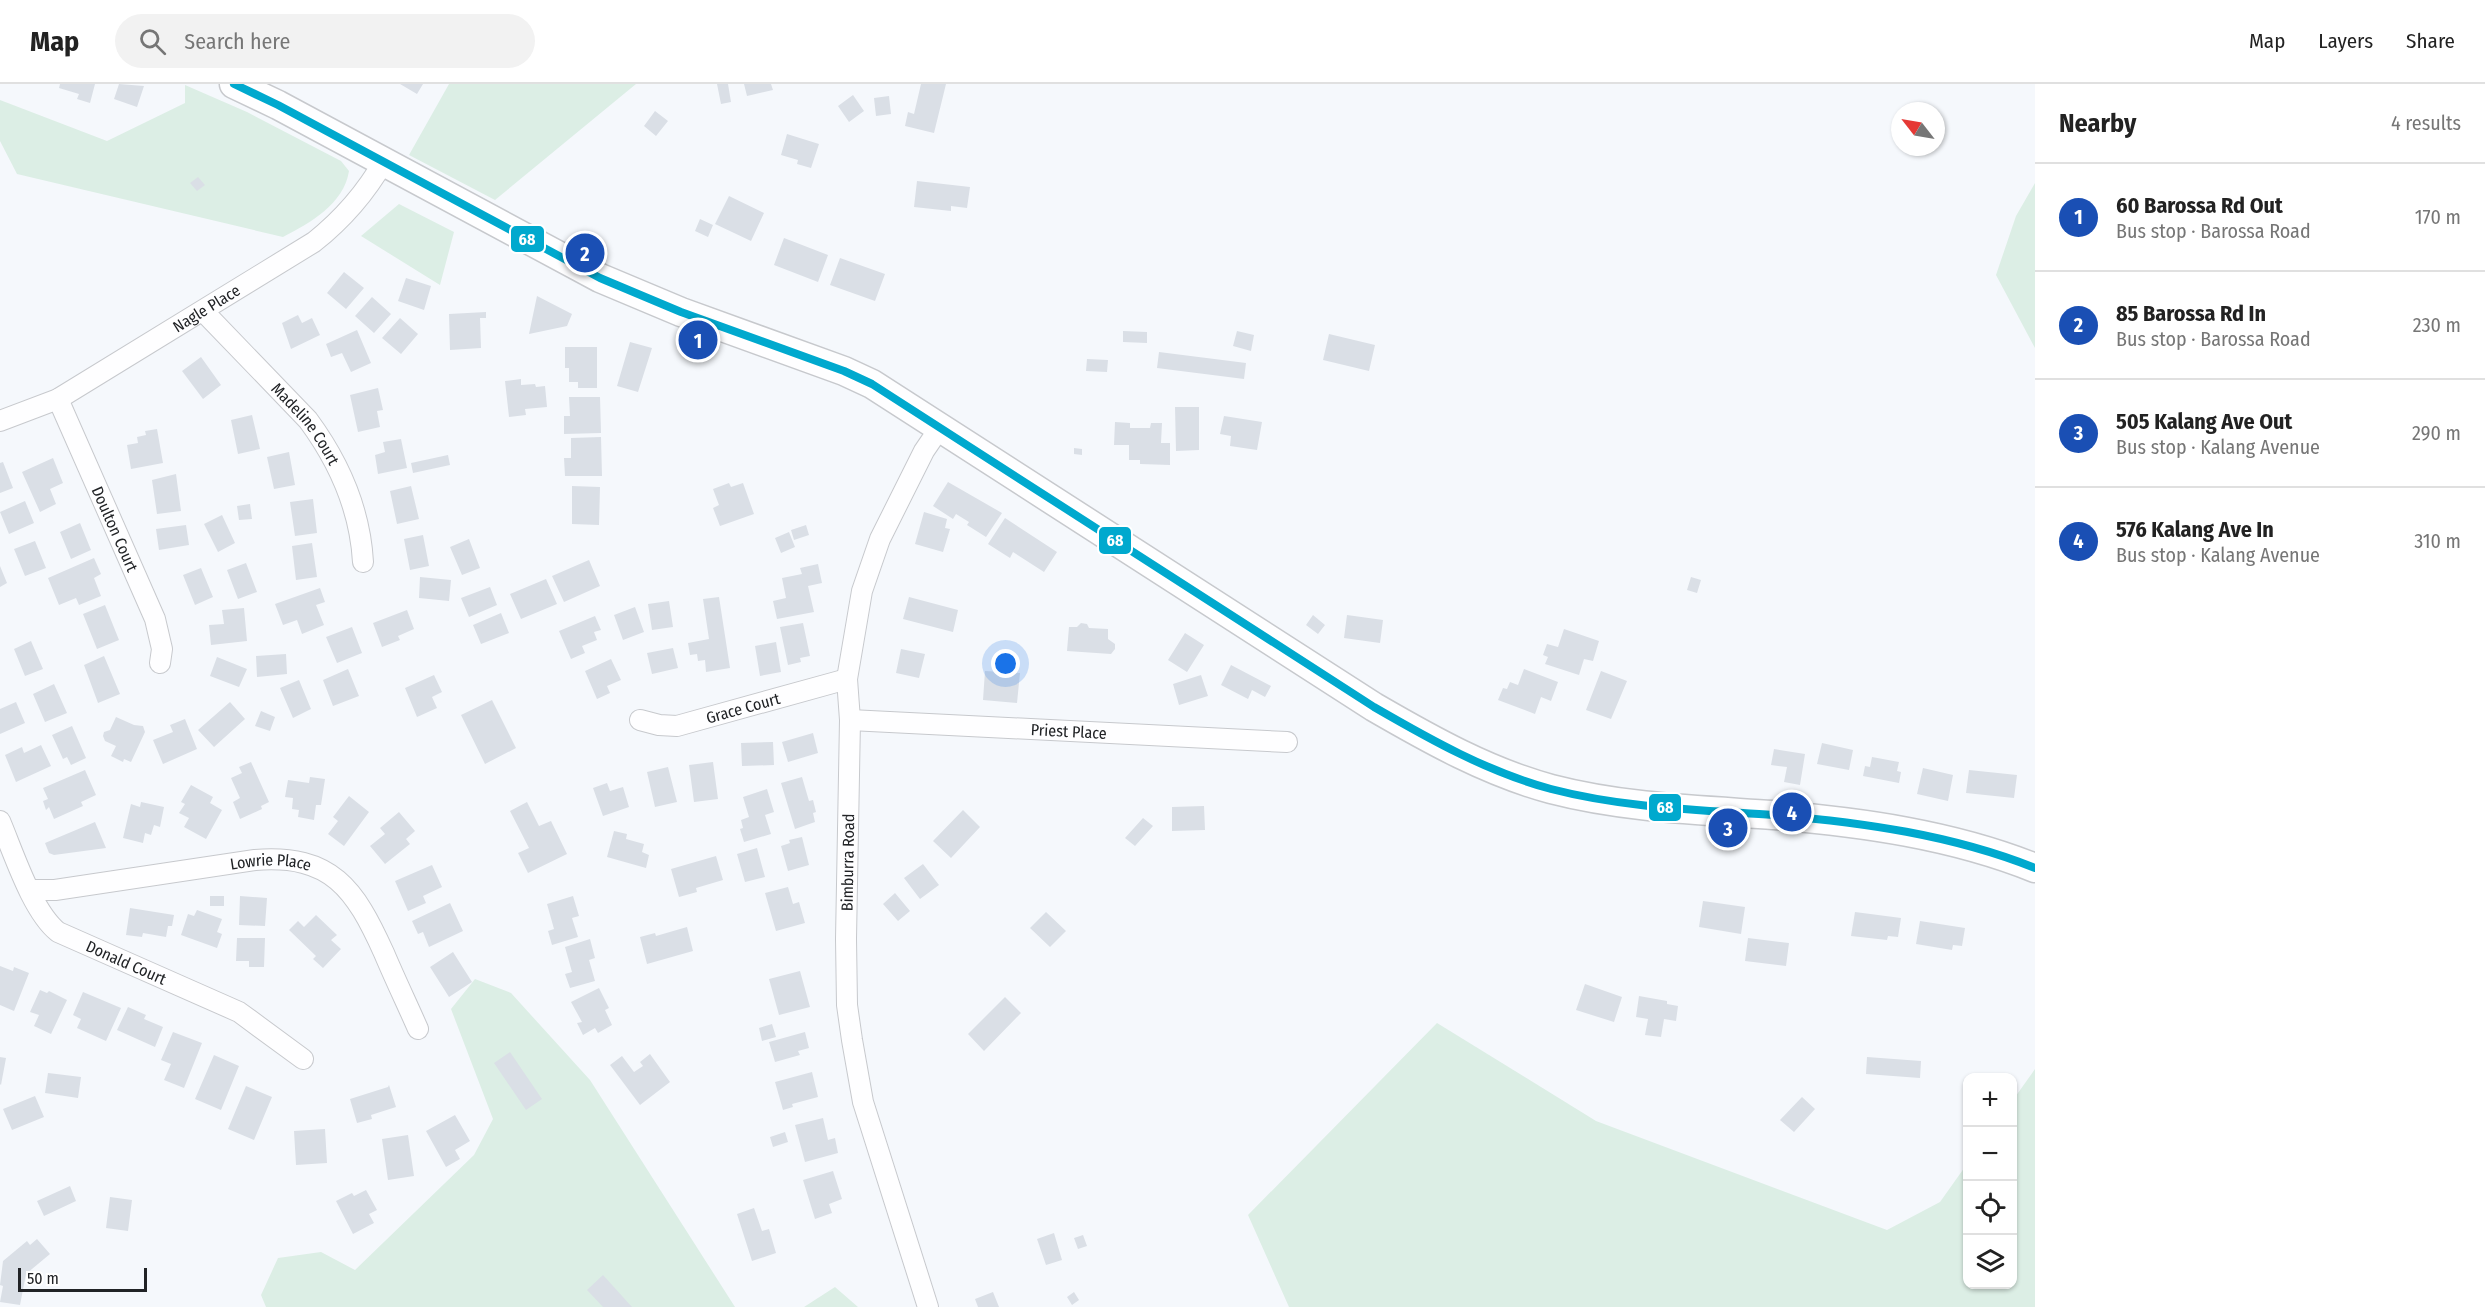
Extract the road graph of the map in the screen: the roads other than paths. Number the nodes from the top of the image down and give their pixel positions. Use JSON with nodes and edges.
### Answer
{"nodes":[{"id":1,"x":234,"y":84,"type":"edge"},
{"id":2,"x":272,"y":94,"type":"edge"},
{"id":3,"x":384,"y":161,"type":"junction"},
{"id":4,"x":203,"y":310,"type":"junction"},
{"id":5,"x":58,"y":399,"type":"junction"},
{"id":6,"x":0,"y":421,"type":"edge"},
{"id":7,"x":941,"y":426,"type":"junction"},
{"id":8,"x":363,"y":562,"type":"dead end"},
{"id":9,"x":160,"y":663,"type":"dead end"},
{"id":10,"x":847,"y":679,"type":"junction"},
{"id":11,"x":640,"y":720,"type":"dead end"},
{"id":12,"x":850,"y":720,"type":"junction"},
{"id":13,"x":1287,"y":742,"type":"dead end"},
{"id":14,"x":0,"y":821,"type":"edge"},
{"id":15,"x":2035,"y":868,"type":"edge"},
{"id":16,"x":30,"y":890,"type":"junction"},
{"id":17,"x":418,"y":1029,"type":"dead end"},
{"id":18,"x":303,"y":1059,"type":"dead end"},
{"id":19,"x":928,"y":1307,"type":"edge"}],
"edges":[{"from":1,"to":2,"type":"street"},
{"from":2,"to":3,"type":"street"},
{"from":3,"to":4,"type":"street","name":"Nagle Place"},
{"from":3,"to":7,"type":"street"},
{"from":4,"to":5,"type":"street","name":"Nagle Place"},
{"from":4,"to":8,"type":"street","name":"Madeline Court"},
{"from":5,"to":6,"type":"street","name":"Nagle Place"},
{"from":5,"to":9,"type":"street","name":"Doulton Court"},
{"from":7,"to":10,"type":"street","name":"Bimburra Road"},
{"from":7,"to":15,"type":"street"},
{"from":10,"to":11,"type":"street","name":"Grace Court"},
{"from":10,"to":12,"type":"street","name":"Bimburra Road"},
{"from":12,"to":13,"type":"street","name":"Priest Place"},
{"from":12,"to":19,"type":"street","name":"Bimburra Road"},
{"from":14,"to":16,"type":"street","name":"Donald Court"},
{"from":16,"to":17,"type":"street","name":"Lowrie Place"},
{"from":16,"to":18,"type":"street","name":"Donald Court"}]}
